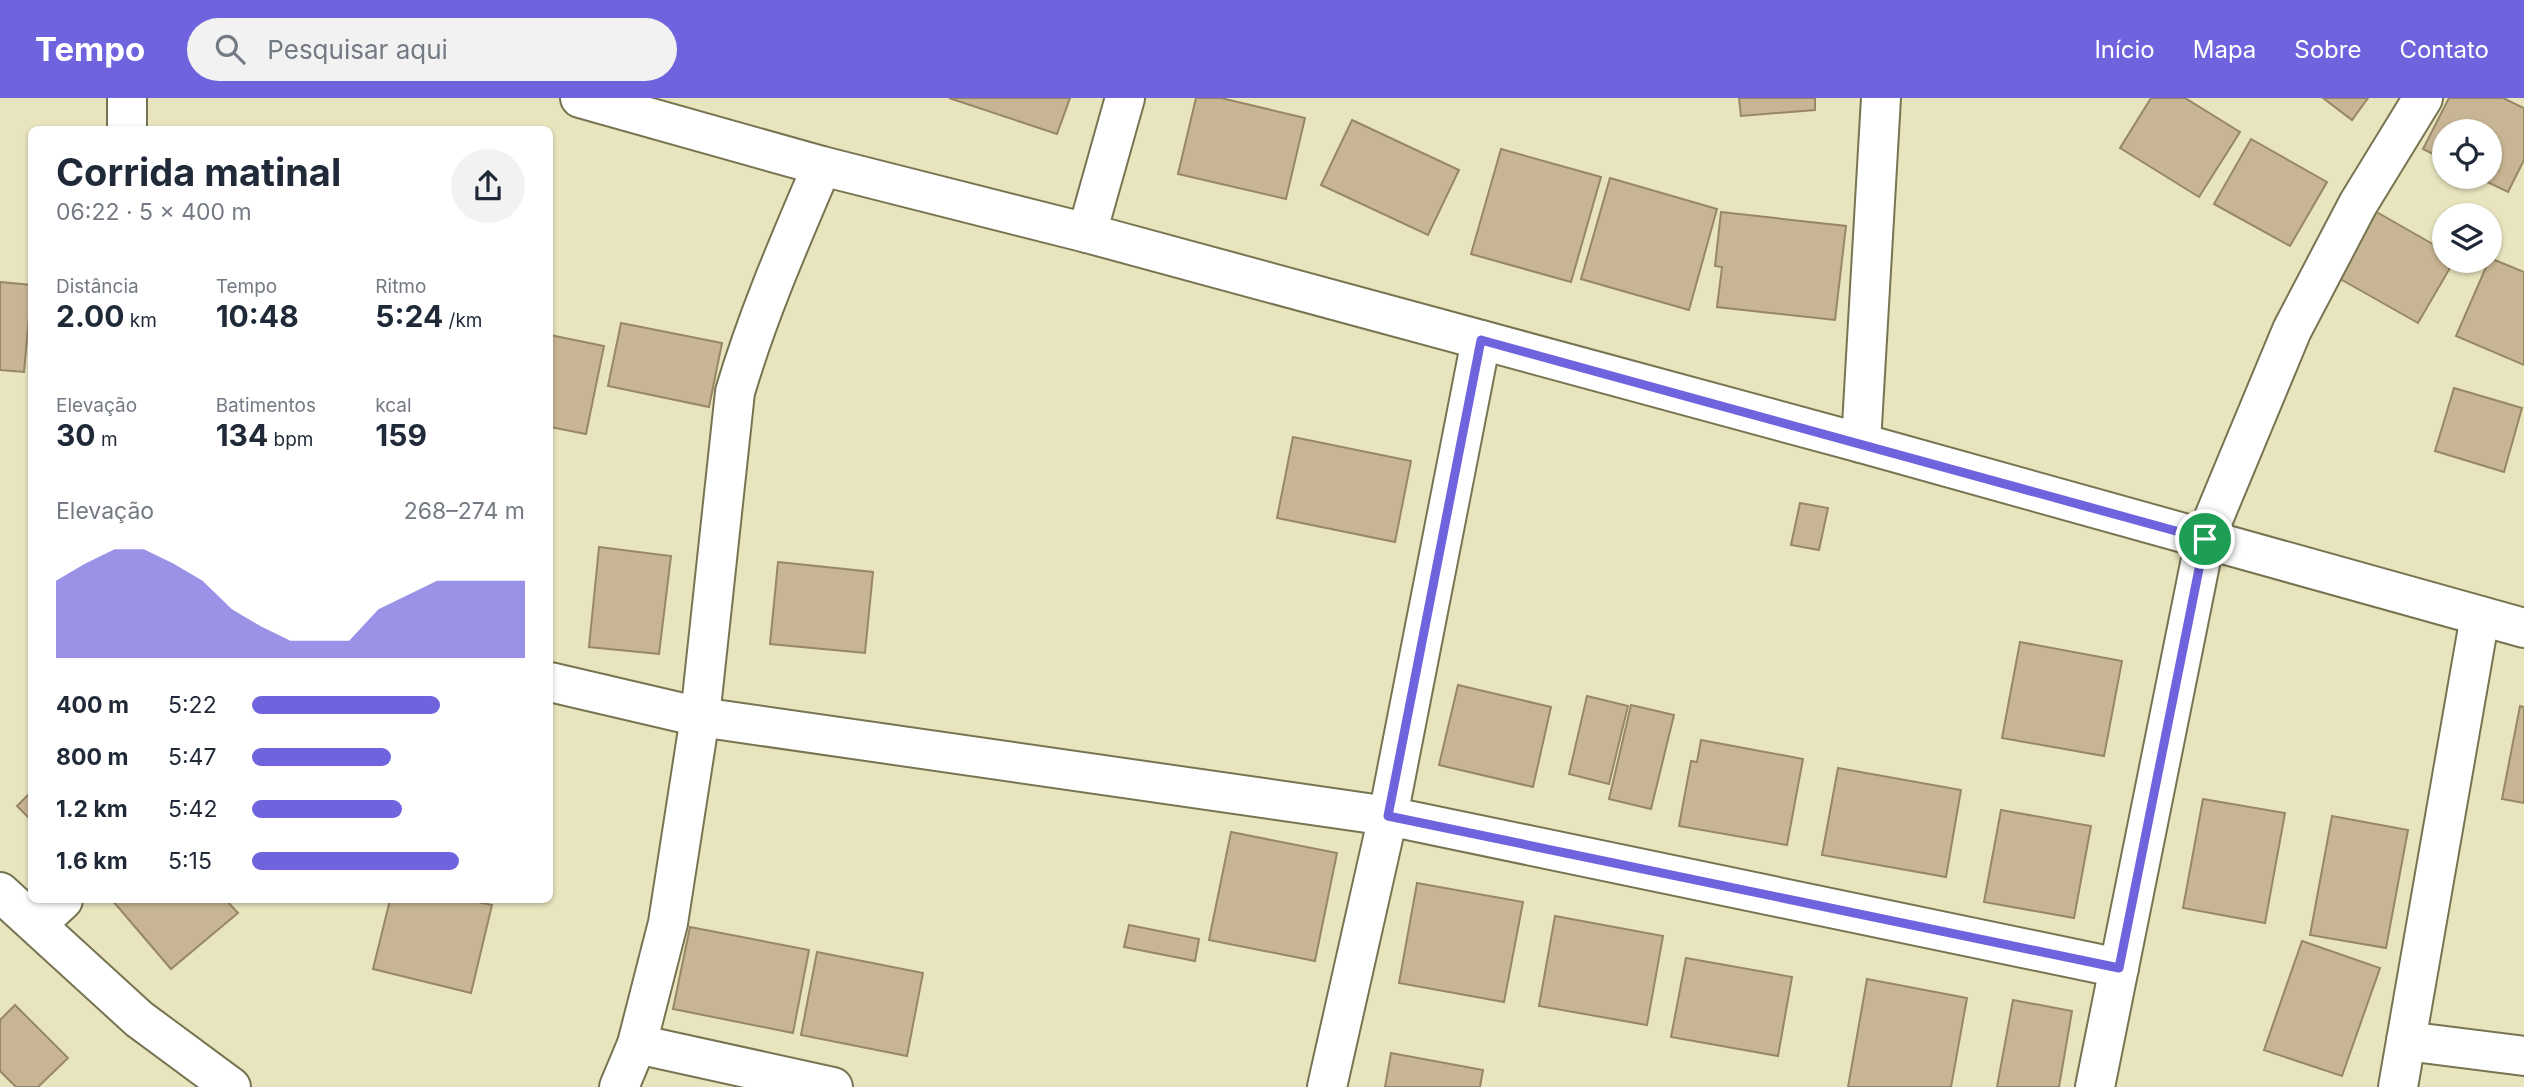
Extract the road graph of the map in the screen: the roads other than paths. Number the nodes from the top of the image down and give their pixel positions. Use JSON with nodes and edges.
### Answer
{"nodes":[{"id":1,"x":127,"y":98,"type":"edge"},
{"id":2,"x":580,"y":98,"type":"edge"},
{"id":3,"x":1125,"y":98,"type":"edge"},
{"id":4,"x":1881,"y":98,"type":"edge"},
{"id":5,"x":2423,"y":98,"type":"edge"},
{"id":6,"x":127,"y":126,"type":"edge"},
{"id":7,"x":822,"y":166,"type":"junction"},
{"id":8,"x":1087,"y":233,"type":"junction"},
{"id":9,"x":1481,"y":340,"type":"junction"},
{"id":10,"x":1861,"y":443,"type":"junction"},
{"id":11,"x":2205,"y":539,"type":"junction"},
{"id":12,"x":2480,"y":616,"type":"junction"},
{"id":13,"x":2524,"y":628,"type":"edge"},
{"id":14,"x":553,"y":683,"type":"edge"},
{"id":15,"x":700,"y":717,"type":"junction"},
{"id":16,"x":1388,"y":816,"type":"junction"},
{"id":17,"x":0,"y":892,"type":"edge"},
{"id":18,"x":50,"y":912,"type":"edge"},
{"id":19,"x":2119,"y":968,"type":"junction"},
{"id":20,"x":2406,"y":1041,"type":"junction"},
{"id":21,"x":637,"y":1044,"type":"junction"},
{"id":22,"x":2524,"y":1056,"type":"edge"},
{"id":23,"x":231,"y":1087,"type":"edge"},
{"id":24,"x":619,"y":1087,"type":"edge"},
{"id":25,"x":833,"y":1087,"type":"edge"},
{"id":26,"x":1327,"y":1087,"type":"edge"},
{"id":27,"x":2095,"y":1087,"type":"edge"},
{"id":28,"x":2398,"y":1087,"type":"edge"}],
"edges":[{"from":1,"to":6,"type":"street"},
{"from":2,"to":7,"type":"street"},
{"from":3,"to":8,"type":"street"},
{"from":4,"to":10,"type":"street"},
{"from":5,"to":11,"type":"street"},
{"from":7,"to":8,"type":"street"},
{"from":7,"to":15,"type":"street"},
{"from":8,"to":9,"type":"street"},
{"from":9,"to":10,"type":"street"},
{"from":9,"to":16,"type":"street"},
{"from":10,"to":11,"type":"street"},
{"from":11,"to":12,"type":"street"},
{"from":11,"to":19,"type":"street"},
{"from":12,"to":13,"type":"street"},
{"from":12,"to":20,"type":"street"},
{"from":14,"to":15,"type":"street"},
{"from":15,"to":16,"type":"street"},
{"from":15,"to":21,"type":"street"},
{"from":16,"to":19,"type":"street"},
{"from":16,"to":26,"type":"street"},
{"from":17,"to":18,"type":"street"},
{"from":18,"to":23,"type":"street"},
{"from":19,"to":27,"type":"street"},
{"from":20,"to":22,"type":"street"},
{"from":20,"to":28,"type":"street"},
{"from":21,"to":24,"type":"street"},
{"from":21,"to":25,"type":"street"}]}
